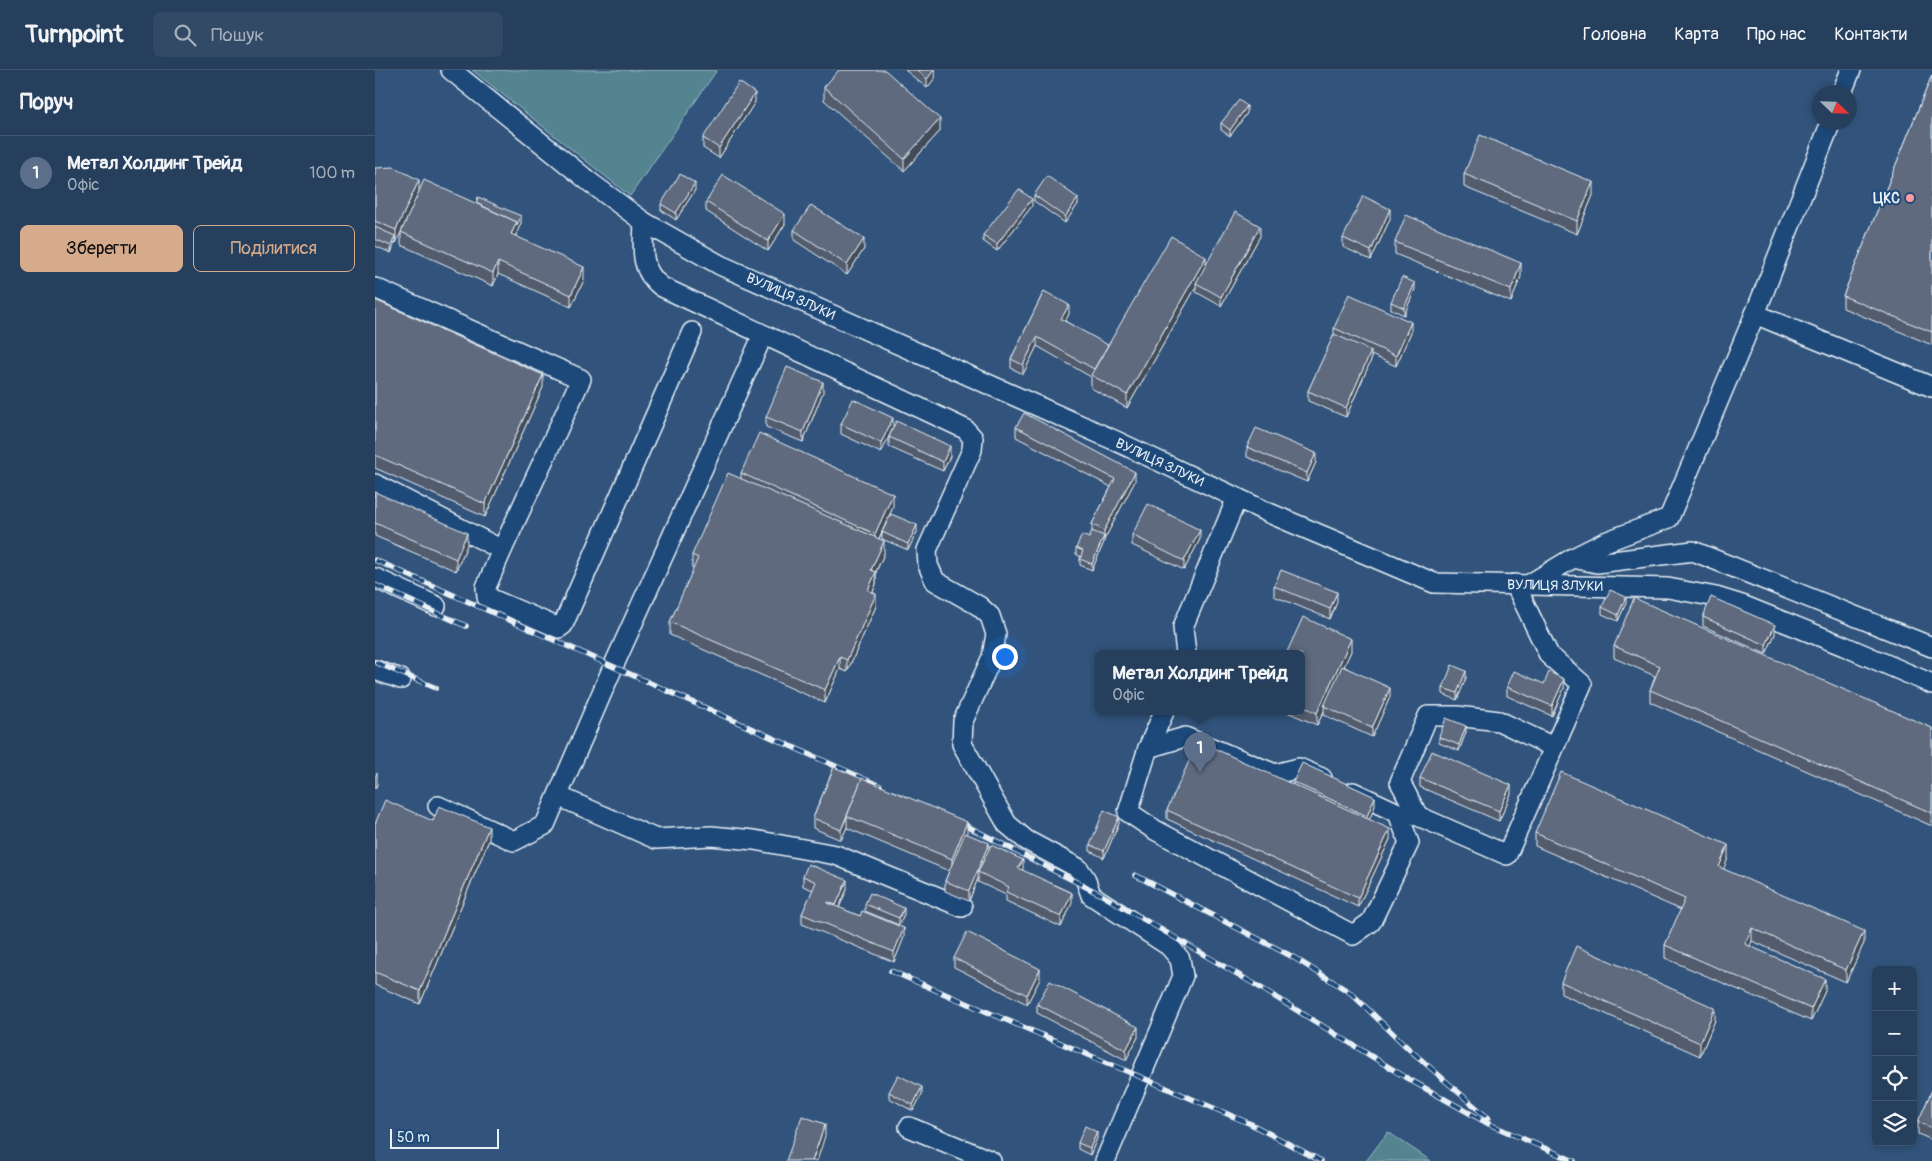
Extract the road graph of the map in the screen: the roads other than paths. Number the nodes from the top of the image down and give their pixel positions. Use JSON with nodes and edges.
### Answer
{"nodes":[{"id":1,"x":451,"y":70,"type":"edge"},
{"id":2,"x":1851,"y":70,"type":"edge"},
{"id":3,"x":1846,"y":85,"type":"edge"},
{"id":4,"x":1828,"y":130,"type":"edge"},
{"id":5,"x":644,"y":222,"type":"junction"},
{"id":6,"x":375,"y":288,"type":"edge"},
{"id":7,"x":1755,"y":314,"type":"junction"},
{"id":8,"x":692,"y":332,"type":"dead end"},
{"id":9,"x":763,"y":335,"type":"junction"},
{"id":10,"x":1932,"y":387,"type":"edge"},
{"id":11,"x":375,"y":484,"type":"edge"},
{"id":12,"x":1237,"y":498,"type":"junction"},
{"id":13,"x":501,"y":550,"type":"junction"},
{"id":14,"x":1573,"y":558,"type":"junction"},
{"id":15,"x":375,"y":578,"type":"edge"},
{"id":16,"x":1523,"y":584,"type":"junction"},
{"id":17,"x":436,"y":606,"type":"dead end"},
{"id":18,"x":1932,"y":647,"type":"edge"},
{"id":19,"x":1186,"y":650,"type":"edge"},
{"id":20,"x":375,"y":670,"type":"edge"},
{"id":21,"x":401,"y":680,"type":"dead end"},
{"id":22,"x":1932,"y":684,"type":"edge"},
{"id":23,"x":1163,"y":715,"type":"edge"},
{"id":24,"x":1553,"y":747,"type":"junction"},
{"id":25,"x":1148,"y":748,"type":"junction"},
{"id":26,"x":558,"y":796,"type":"junction"},
{"id":27,"x":437,"y":806,"type":"edge"},
{"id":28,"x":963,"y":907,"type":"dead end"},
{"id":29,"x":909,"y":1127,"type":"dead end"},
{"id":30,"x":991,"y":1161,"type":"edge"},
{"id":31,"x":1105,"y":1161,"type":"edge"}],
"edges":[{"from":1,"to":5,"type":"street","name":"ВУЛИЦЯ ЗЛУКИ"},
{"from":2,"to":3,"type":"street"},
{"from":4,"to":7,"type":"street"},
{"from":5,"to":9,"type":"street"},
{"from":5,"to":12,"type":"street","name":"ВУЛИЦЯ ЗЛУКИ"},
{"from":6,"to":13,"type":"street"},
{"from":7,"to":10,"type":"street"},
{"from":7,"to":14,"type":"street"},
{"from":8,"to":13,"type":"street"},
{"from":9,"to":26,"type":"street"},
{"from":9,"to":31,"type":"street"},
{"from":11,"to":13,"type":"street"},
{"from":12,"to":16,"type":"street","name":"ВУЛИЦЯ ЗЛУКИ"},
{"from":12,"to":19,"type":"street"},
{"from":14,"to":16,"type":"street"},
{"from":14,"to":18,"type":"street"},
{"from":15,"to":17,"type":"street"},
{"from":16,"to":22,"type":"street","name":"ВУЛИЦЯ ЗЛУКИ"},
{"from":16,"to":24,"type":"street"},
{"from":20,"to":21,"type":"street"},
{"from":23,"to":25,"type":"street"},
{"from":24,"to":24,"type":"street"},
{"from":25,"to":25,"type":"street"},
{"from":26,"to":27,"type":"street"},
{"from":26,"to":28,"type":"street"},
{"from":29,"to":30,"type":"street"}]}
